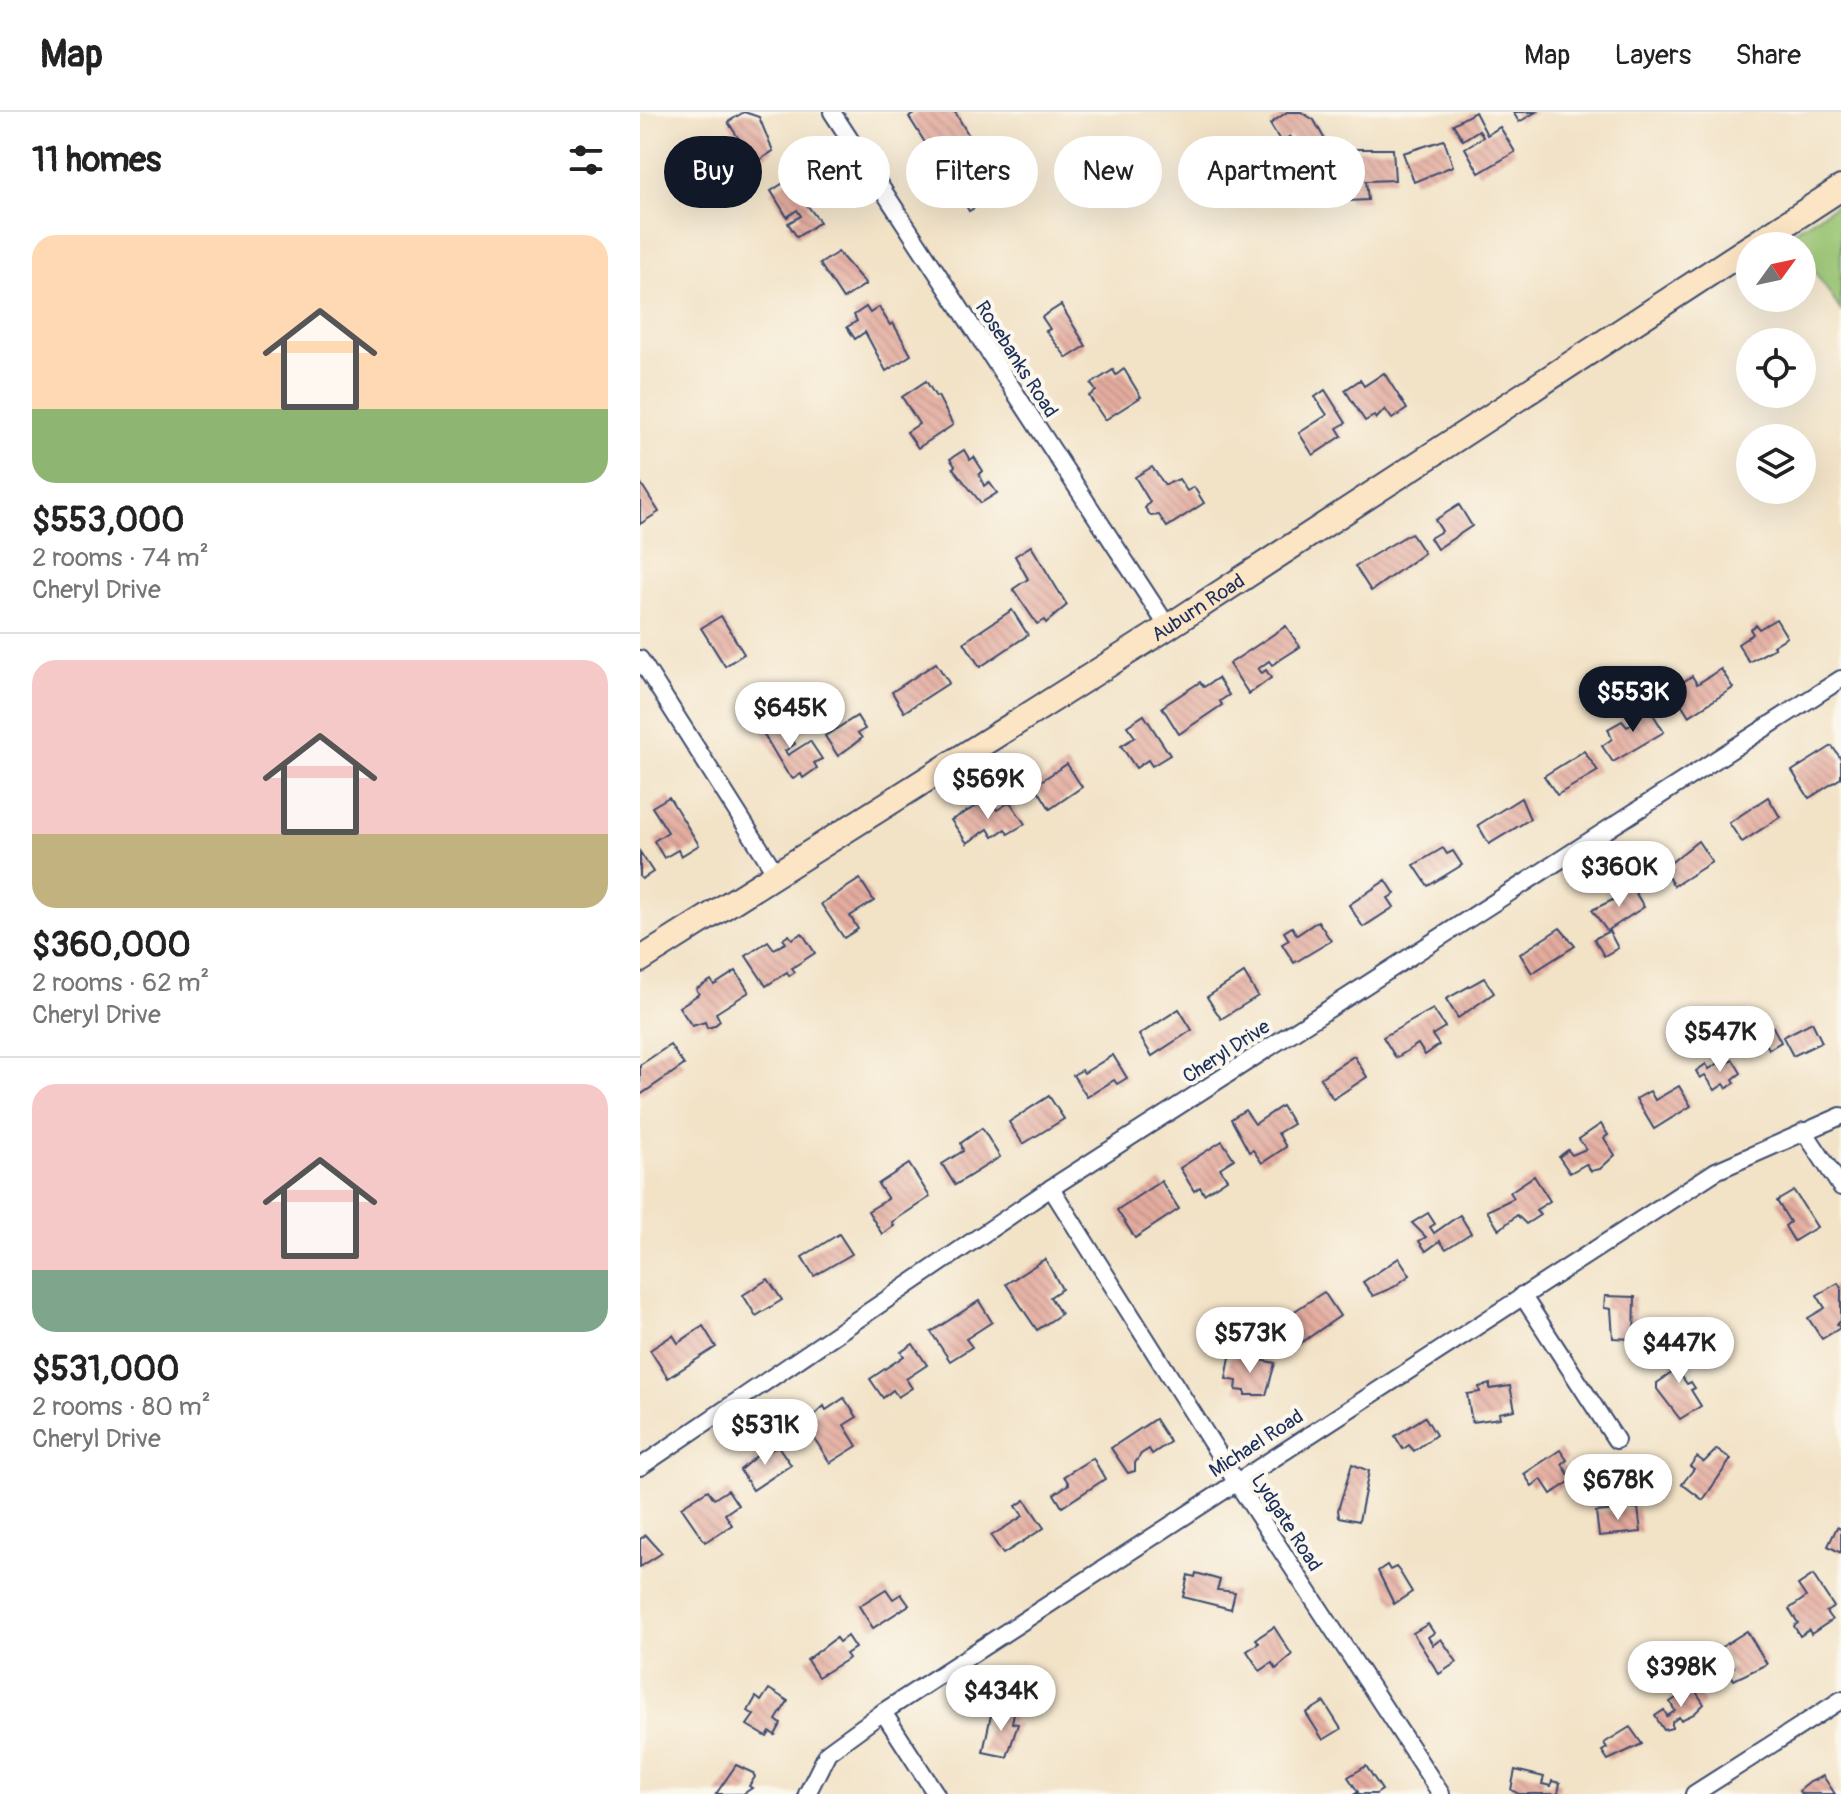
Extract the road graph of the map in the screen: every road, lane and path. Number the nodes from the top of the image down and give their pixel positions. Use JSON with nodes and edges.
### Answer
{"nodes":[{"id":1,"x":832,"y":112,"type":"edge"},
{"id":2,"x":1841,"y":188,"type":"edge"},
{"id":3,"x":1774,"y":232,"type":"edge"},
{"id":4,"x":1736,"y":257,"type":"edge"},
{"id":5,"x":1168,"y":627,"type":"junction"},
{"id":6,"x":640,"y":659,"type":"edge"},
{"id":7,"x":1841,"y":679,"type":"edge"},
{"id":8,"x":775,"y":872,"type":"junction"},
{"id":9,"x":640,"y":960,"type":"edge"},
{"id":10,"x":1841,"y":1116,"type":"edge"},
{"id":11,"x":1804,"y":1131,"type":"junction"},
{"id":12,"x":1841,"y":1187,"type":"edge"},
{"id":13,"x":1051,"y":1188,"type":"junction"},
{"id":14,"x":1522,"y":1295,"type":"junction"},
{"id":15,"x":1616,"y":1440,"type":"dead end"},
{"id":16,"x":640,"y":1467,"type":"edge"},
{"id":17,"x":1235,"y":1480,"type":"junction"},
{"id":18,"x":1841,"y":1700,"type":"edge"},
{"id":19,"x":883,"y":1712,"type":"junction"},
{"id":20,"x":807,"y":1794,"type":"edge"},
{"id":21,"x":936,"y":1794,"type":"edge"},
{"id":22,"x":1441,"y":1794,"type":"edge"},
{"id":23,"x":1694,"y":1794,"type":"edge"}],
"edges":[{"from":1,"to":5,"type":"street","name":"Rosebanks Road"},
{"from":2,"to":3,"type":"street","name":"Auburn Road"},
{"from":4,"to":5,"type":"street","name":"Auburn Road"},
{"from":5,"to":8,"type":"street","name":"Auburn Road"},
{"from":6,"to":8,"type":"street"},
{"from":7,"to":13,"type":"street","name":"Cheryl Drive"},
{"from":8,"to":9,"type":"street","name":"Auburn Road"},
{"from":10,"to":11,"type":"street","name":"Michael Road"},
{"from":11,"to":12,"type":"street"},
{"from":11,"to":14,"type":"street","name":"Michael Road"},
{"from":13,"to":16,"type":"street","name":"Cheryl Drive"},
{"from":13,"to":17,"type":"street","name":"Lydgate Road"},
{"from":14,"to":15,"type":"street"},
{"from":14,"to":17,"type":"street","name":"Michael Road"},
{"from":17,"to":19,"type":"street","name":"Michael Road"},
{"from":17,"to":22,"type":"street","name":"Lydgate Road"},
{"from":18,"to":23,"type":"street"},
{"from":19,"to":20,"type":"street","name":"Michael Road"},
{"from":19,"to":21,"type":"street"}]}
